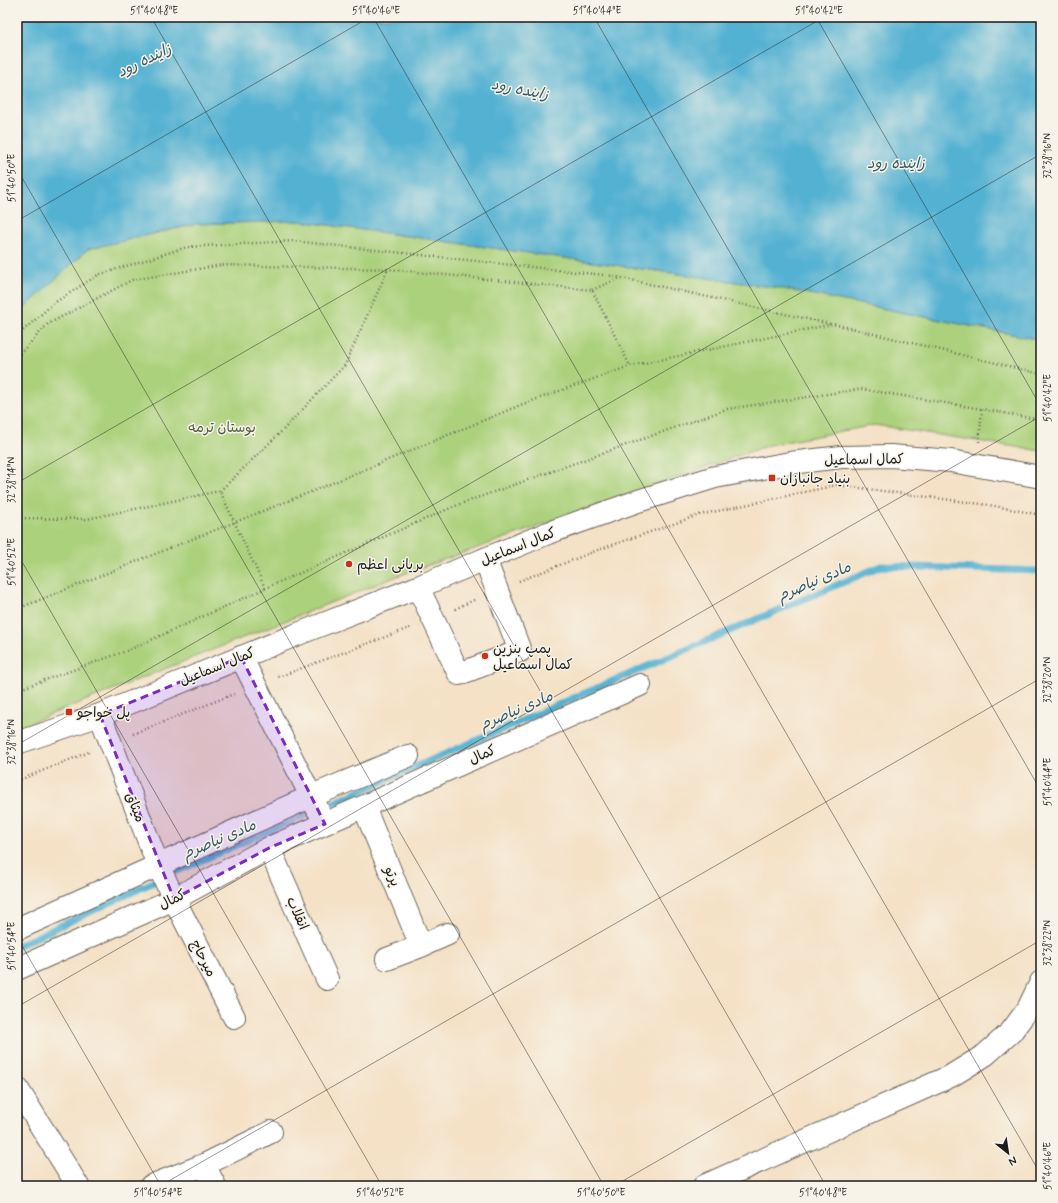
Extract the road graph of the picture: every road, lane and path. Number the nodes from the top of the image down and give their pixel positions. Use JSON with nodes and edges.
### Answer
{"nodes":[{"id":1,"x":388,"y":269,"type":"junction"},
{"id":2,"x":621,"y":278,"type":"junction"},
{"id":3,"x":592,"y":290,"type":"junction"},
{"id":4,"x":832,"y":324,"type":"junction"},
{"id":5,"x":17,"y":336,"type":"edge"},
{"id":6,"x":17,"y":357,"type":"edge"},
{"id":7,"x":630,"y":366,"type":"junction"},
{"id":8,"x":1037,"y":373,"type":"dead end"},
{"id":9,"x":982,"y":409,"type":"junction"},
{"id":10,"x":1041,"y":420,"type":"edge"},
{"id":11,"x":976,"y":466,"type":"junction"},
{"id":12,"x":1041,"y":477,"type":"edge"},
{"id":13,"x":220,"y":491,"type":"junction"},
{"id":14,"x":17,"y":518,"type":"edge"},
{"id":15,"x":234,"y":522,"type":"junction"},
{"id":16,"x":484,"y":559,"type":"junction"},
{"id":17,"x":418,"y":587,"type":"junction"},
{"id":18,"x":265,"y":588,"type":"junction"},
{"id":19,"x":17,"y":609,"type":"edge"},
{"id":20,"x":241,"y":657,"type":"junction"},
{"id":21,"x":640,"y":685,"type":"dead end"},
{"id":22,"x":17,"y":690,"type":"edge"},
{"id":23,"x":100,"y":715,"type":"junction"},
{"id":24,"x":17,"y":743,"type":"edge"},
{"id":25,"x":408,"y":756,"type":"dead end"},
{"id":26,"x":312,"y":796,"type":"junction"},
{"id":27,"x":364,"y":807,"type":"junction"},
{"id":28,"x":325,"y":824,"type":"junction"},
{"id":29,"x":269,"y":848,"type":"junction"},
{"id":30,"x":158,"y":865,"type":"junction"},
{"id":31,"x":174,"y":899,"type":"junction"},
{"id":32,"x":17,"y":929,"type":"edge"},
{"id":33,"x":448,"y":934,"type":"dead end"},
{"id":34,"x":421,"y":946,"type":"junction"},
{"id":35,"x":387,"y":959,"type":"dead end"},
{"id":36,"x":17,"y":969,"type":"edge"},
{"id":37,"x":327,"y":979,"type":"dead end"},
{"id":38,"x":1041,"y":982,"type":"edge"},
{"id":39,"x":234,"y":1017,"type":"dead end"},
{"id":40,"x":17,"y":1088,"type":"edge"},
{"id":41,"x":270,"y":1132,"type":"dead end"},
{"id":42,"x":204,"y":1165,"type":"junction"},
{"id":43,"x":78,"y":1186,"type":"edge"},
{"id":44,"x":151,"y":1186,"type":"edge"},
{"id":45,"x":215,"y":1186,"type":"edge"},
{"id":46,"x":704,"y":1186,"type":"edge"}],
"edges":[{"from":1,"to":3,"type":"path"},
{"from":1,"to":6,"type":"path"},
{"from":1,"to":13,"type":"path"},
{"from":2,"to":3,"type":"path"},
{"from":2,"to":4,"type":"path"},
{"from":2,"to":5,"type":"path"},
{"from":3,"to":7,"type":"path"},
{"from":4,"to":7,"type":"path"},
{"from":4,"to":8,"type":"path"},
{"from":7,"to":15,"type":"path"},
{"from":9,"to":10,"type":"path"},
{"from":9,"to":11,"type":"path"},
{"from":9,"to":18,"type":"path"},
{"from":11,"to":12,"type":"street","name":"کمال اسماعیل"},
{"from":11,"to":16,"type":"street","name":"کمال اسماعیل"},
{"from":13,"to":14,"type":"path"},
{"from":13,"to":15,"type":"path"},
{"from":15,"to":18,"type":"path"},
{"from":15,"to":19,"type":"path"},
{"from":16,"to":17,"type":"street","name":"کمال اسماعیل"},
{"from":16,"to":17,"type":"street"},
{"from":17,"to":20,"type":"street","name":"کمال اسماعیل"},
{"from":18,"to":22,"type":"path"},
{"from":20,"to":23,"type":"street","name":"کمال اسماعیل"},
{"from":20,"to":26,"type":"street"},
{"from":21,"to":27,"type":"street","name":"کمال"},
{"from":23,"to":24,"type":"street","name":"کمال اسماعیل"},
{"from":23,"to":30,"type":"street","name":"میثاق"},
{"from":25,"to":26,"type":"street"},
{"from":26,"to":28,"type":"street"},
{"from":26,"to":30,"type":"street"},
{"from":27,"to":28,"type":"street","name":"کمال"},
{"from":27,"to":34,"type":"street","name":"پرتو"},
{"from":28,"to":29,"type":"street","name":"کمال"},
{"from":29,"to":31,"type":"street","name":"کمال"},
{"from":29,"to":37,"type":"street","name":"انقلاب"},
{"from":30,"to":31,"type":"street","name":"میثاق"},
{"from":30,"to":32,"type":"street"},
{"from":31,"to":36,"type":"street","name":"کمال"},
{"from":31,"to":39,"type":"street","name":"میرحاج"},
{"from":33,"to":34,"type":"street"},
{"from":34,"to":35,"type":"street"},
{"from":38,"to":46,"type":"street"},
{"from":40,"to":43,"type":"street"},
{"from":41,"to":42,"type":"street"},
{"from":42,"to":44,"type":"street"},
{"from":42,"to":45,"type":"street"}]}
